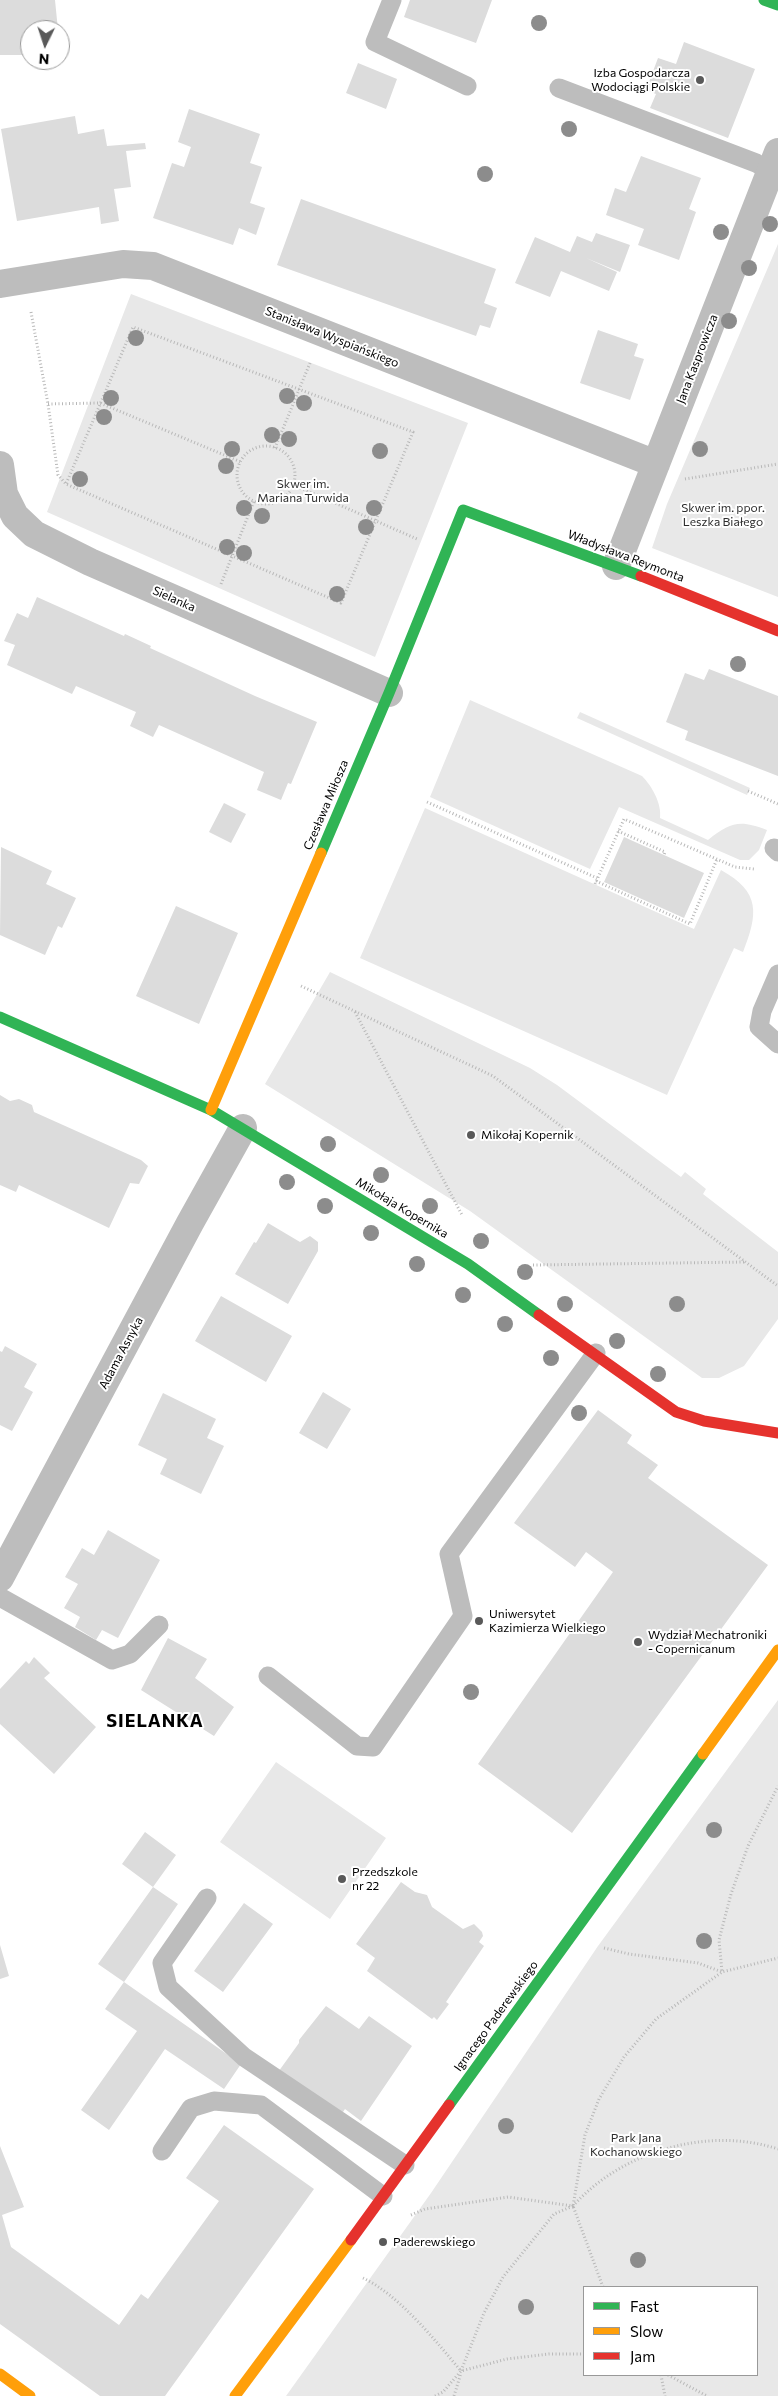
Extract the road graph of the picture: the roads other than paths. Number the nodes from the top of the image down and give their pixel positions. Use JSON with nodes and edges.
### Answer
{"nodes":[{"id":1,"x":392,"y":0,"type":"edge"},
{"id":2,"x":764,"y":0,"type":"edge"},
{"id":3,"x":778,"y":5,"type":"edge"},
{"id":4,"x":467,"y":86,"type":"dead end"},
{"id":5,"x":559,"y":88,"type":"dead end"},
{"id":6,"x":774,"y":162,"type":"edge"},
{"id":7,"x":0,"y":284,"type":"edge"},
{"id":8,"x":656,"y":464,"type":"junction"},
{"id":9,"x":1,"y":475,"type":"edge"},
{"id":10,"x":463,"y":510,"type":"joint"},
{"id":11,"x":616,"y":566,"type":"junction"},
{"id":12,"x":778,"y":632,"type":"edge"},
{"id":13,"x":389,"y":694,"type":"junction"},
{"id":14,"x":778,"y":974,"type":"edge"},
{"id":15,"x":0,"y":1017,"type":"edge"},
{"id":16,"x":778,"y":1044,"type":"edge"},
{"id":17,"x":210,"y":1110,"type":"junction"},
{"id":18,"x":243,"y":1128,"type":"junction"},
{"id":19,"x":596,"y":1353,"type":"junction"},
{"id":20,"x":778,"y":1432,"type":"edge"},
{"id":21,"x":0,"y":1578,"type":"edge"},
{"id":22,"x":0,"y":1597,"type":"edge"},
{"id":23,"x":159,"y":1625,"type":"dead end"},
{"id":24,"x":778,"y":1650,"type":"edge"},
{"id":25,"x":268,"y":1676,"type":"dead end"},
{"id":26,"x":207,"y":1898,"type":"dead end"},
{"id":27,"x":162,"y":2151,"type":"dead end"},
{"id":28,"x":405,"y":2165,"type":"junction"},
{"id":29,"x":383,"y":2196,"type":"junction"},
{"id":30,"x":0,"y":2374,"type":"edge"},
{"id":31,"x":30,"y":2396,"type":"edge"},
{"id":32,"x":235,"y":2396,"type":"edge"}],
"edges":[{"from":1,"to":4,"type":"lane"},
{"from":2,"to":3,"type":"street"},
{"from":5,"to":6,"type":"lane"},
{"from":6,"to":8,"type":"street","name":"Jana Kasprowicza"},
{"from":7,"to":8,"type":"street","name":"Stanisława Wyspiańskiego"},
{"from":8,"to":11,"type":"street","name":"Jana Kasprowicza"},
{"from":9,"to":13,"type":"street","name":"Sielanka"},
{"from":10,"to":11,"type":"street","name":"Władysława Reymonta"},
{"from":10,"to":13,"type":"street","name":"Czesława Miłosza"},
{"from":11,"to":12,"type":"street","name":"Władysława Reymonta"},
{"from":13,"to":17,"type":"street","name":"Czesława Miłosza"},
{"from":14,"to":16,"type":"lane"},
{"from":15,"to":17,"type":"street","name":"Mikołaja Kopernika"},
{"from":17,"to":18,"type":"street","name":"Mikołaja Kopernika"},
{"from":18,"to":19,"type":"street","name":"Mikołaja Kopernika"},
{"from":18,"to":21,"type":"street","name":"Adama Asnyka"},
{"from":19,"to":20,"type":"street","name":"Mikołaja Kopernika"},
{"from":19,"to":25,"type":"lane"},
{"from":22,"to":23,"type":"lane"},
{"from":24,"to":28,"type":"street","name":"Ignacego Paderewskiego"},
{"from":26,"to":28,"type":"lane"},
{"from":27,"to":29,"type":"lane"},
{"from":28,"to":29,"type":"street","name":"Ignacego Paderewskiego"},
{"from":29,"to":32,"type":"street","name":"Ignacego Paderewskiego"},
{"from":30,"to":31,"type":"street"}]}
